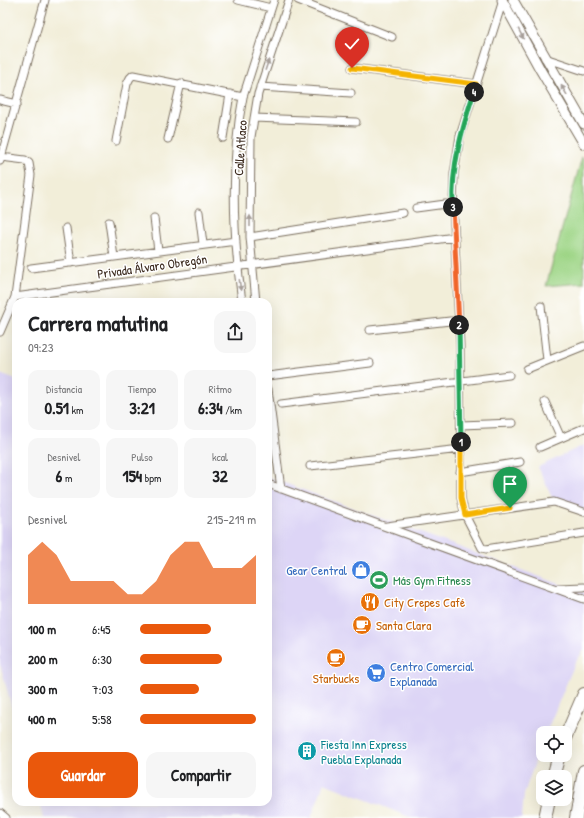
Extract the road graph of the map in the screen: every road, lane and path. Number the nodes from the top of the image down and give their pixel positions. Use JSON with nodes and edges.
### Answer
{"nodes":[{"id":1,"x":45,"y":0,"type":"edge"},
{"id":2,"x":238,"y":0,"type":"edge"},
{"id":3,"x":274,"y":0,"type":"edge"},
{"id":4,"x":289,"y":0,"type":"edge"},
{"id":5,"x":298,"y":0,"type":"edge"},
{"id":6,"x":502,"y":0,"type":"edge"},
{"id":7,"x":513,"y":0,"type":"edge"},
{"id":8,"x":271,"y":8,"type":"junction"},
{"id":9,"x":392,"y":37,"type":"dead end"},
{"id":10,"x":545,"y":58,"type":"junction"},
{"id":11,"x":352,"y":68,"type":"dead end"},
{"id":12,"x":584,"y":71,"type":"edge"},
{"id":13,"x":181,"y":83,"type":"junction"},
{"id":14,"x":476,"y":84,"type":"junction"},
{"id":15,"x":260,"y":87,"type":"junction"},
{"id":16,"x":230,"y":94,"type":"junction"},
{"id":17,"x":351,"y":94,"type":"dead end"},
{"id":18,"x":243,"y":97,"type":"junction"},
{"id":19,"x":0,"y":100,"type":"edge"},
{"id":20,"x":17,"y":104,"type":"junction"},
{"id":21,"x":254,"y":118,"type":"junction"},
{"id":22,"x":356,"y":122,"type":"dead end"},
{"id":23,"x":584,"y":124,"type":"edge"},
{"id":24,"x":238,"y":135,"type":"junction"},
{"id":25,"x":252,"y":137,"type":"junction"},
{"id":26,"x":223,"y":138,"type":"dead end"},
{"id":27,"x":168,"y":139,"type":"dead end"},
{"id":28,"x":116,"y":141,"type":"dead end"},
{"id":29,"x":584,"y":144,"type":"edge"},
{"id":30,"x":1,"y":155,"type":"edge"},
{"id":31,"x":453,"y":203,"type":"junction"},
{"id":32,"x":416,"y":208,"type":"dead end"},
{"id":33,"x":199,"y":212,"type":"dead end"},
{"id":34,"x":403,"y":213,"type":"dead end"},
{"id":35,"x":154,"y":218,"type":"dead end"},
{"id":36,"x":109,"y":222,"type":"dead end"},
{"id":37,"x":66,"y":228,"type":"dead end"},
{"id":38,"x":250,"y":237,"type":"junction"},
{"id":39,"x":455,"y":237,"type":"junction"},
{"id":40,"x":236,"y":240,"type":"junction"},
{"id":41,"x":203,"y":244,"type":"junction"},
{"id":42,"x":158,"y":251,"type":"junction"},
{"id":43,"x":114,"y":257,"type":"junction"},
{"id":44,"x":70,"y":263,"type":"junction"},
{"id":45,"x":252,"y":265,"type":"junction"},
{"id":46,"x":238,"y":267,"type":"junction"},
{"id":47,"x":31,"y":268,"type":"dead end"},
{"id":48,"x":15,"y":297,"type":"joint"},
{"id":49,"x":242,"y":298,"type":"edge"},
{"id":50,"x":256,"y":298,"type":"edge"},
{"id":51,"x":12,"y":304,"type":"edge"},
{"id":52,"x":541,"y":306,"type":"dead end"},
{"id":53,"x":458,"y":320,"type":"junction"},
{"id":54,"x":370,"y":330,"type":"dead end"},
{"id":55,"x":0,"y":332,"type":"edge"},
{"id":56,"x":584,"y":346,"type":"edge"},
{"id":57,"x":547,"y":360,"type":"junction"},
{"id":58,"x":370,"y":363,"type":"dead end"},
{"id":59,"x":527,"y":369,"type":"dead end"},
{"id":60,"x":509,"y":374,"type":"dead end"},
{"id":61,"x":272,"y":375,"type":"edge"},
{"id":62,"x":460,"y":381,"type":"junction"},
{"id":63,"x":544,"y":402,"type":"dead end"},
{"id":64,"x":281,"y":404,"type":"dead end"},
{"id":65,"x":272,"y":422,"type":"edge"},
{"id":66,"x":513,"y":423,"type":"dead end"},
{"id":67,"x":461,"y":425,"type":"junction"},
{"id":68,"x":584,"y":428,"type":"edge"},
{"id":69,"x":561,"y":438,"type":"junction"},
{"id":70,"x":540,"y":447,"type":"dead end"},
{"id":71,"x":461,"y":449,"type":"junction"},
{"id":72,"x":520,"y":462,"type":"dead end"},
{"id":73,"x":310,"y":466,"type":"dead end"},
{"id":74,"x":460,"y":472,"type":"junction"},
{"id":75,"x":272,"y":486,"type":"edge"},
{"id":76,"x":281,"y":489,"type":"junction"},
{"id":77,"x":584,"y":512,"type":"edge"},
{"id":78,"x":465,"y":515,"type":"junction"},
{"id":79,"x":385,"y":527,"type":"junction"},
{"id":80,"x":584,"y":533,"type":"edge"},
{"id":81,"x":584,"y":586,"type":"edge"},
{"id":82,"x":553,"y":589,"type":"junction"},
{"id":83,"x":584,"y":599,"type":"edge"},
{"id":84,"x":584,"y":694,"type":"edge"},
{"id":85,"x":570,"y":726,"type":"edge"},
{"id":86,"x":584,"y":771,"type":"edge"},
{"id":87,"x":548,"y":806,"type":"edge"},
{"id":88,"x":0,"y":812,"type":"edge"},
{"id":89,"x":6,"y":818,"type":"edge"},
{"id":90,"x":546,"y":818,"type":"edge"},
{"id":91,"x":576,"y":818,"type":"edge"}],
"edges":[{"from":1,"to":20,"type":"street"},
{"from":2,"to":8,"type":"street"},
{"from":3,"to":8,"type":"street","name":"Calle Atlaco"},
{"from":15,"to":4,"type":"street","name":"Calle Atlaco","one_way":true},
{"from":5,"to":9,"type":"street"},
{"from":6,"to":14,"type":"street"},
{"from":6,"to":29,"type":"street","one_way":true},
{"from":7,"to":10,"type":"street"},
{"from":8,"to":18,"type":"street","name":"Calle Atlaco"},
{"from":10,"to":12,"type":"street"},
{"from":23,"to":10,"type":"street","one_way":true},
{"from":11,"to":14,"type":"street"},
{"from":13,"to":16,"type":"street"},
{"from":13,"to":27,"type":"street"},
{"from":13,"to":28,"type":"street"},
{"from":14,"to":31,"type":"street"},
{"from":15,"to":17,"type":"street"},
{"from":15,"to":21,"type":"street","name":"Calle Atlaco"},
{"from":16,"to":18,"type":"street"},
{"from":16,"to":26,"type":"street"},
{"from":18,"to":24,"type":"street","name":"Calle Atlaco"},
{"from":19,"to":20,"type":"street"},
{"from":20,"to":30,"type":"street"},
{"from":21,"to":22,"type":"street"},
{"from":21,"to":25,"type":"street","name":"Calle Atlaco"},
{"from":24,"to":25,"type":"street"},
{"from":24,"to":40,"type":"street","name":"Calle Atlaco"},
{"from":38,"to":25,"type":"street","name":"Calle Atlaco","one_way":true},
{"from":30,"to":48,"type":"street"},
{"from":31,"to":32,"type":"street"},
{"from":31,"to":39,"type":"street"},
{"from":33,"to":41,"type":"street"},
{"from":34,"to":38,"type":"street"},
{"from":35,"to":42,"type":"street"},
{"from":36,"to":43,"type":"street"},
{"from":37,"to":44,"type":"street"},
{"from":38,"to":45,"type":"street","name":"Calle Atlaco"},
{"from":39,"to":45,"type":"street","name":"Privada Álvaro Obregón"},
{"from":39,"to":53,"type":"street"},
{"from":40,"to":41,"type":"street"},
{"from":40,"to":46,"type":"street","name":"Calle Atlaco"},
{"from":41,"to":42,"type":"street"},
{"from":42,"to":43,"type":"street"},
{"from":43,"to":44,"type":"street"},
{"from":44,"to":47,"type":"street"},
{"from":45,"to":46,"type":"street","name":"Privada Álvaro Obregón"},
{"from":45,"to":50,"type":"street","name":"Calle Atlaco"},
{"from":46,"to":48,"type":"street","name":"Privada Álvaro Obregón"},
{"from":46,"to":49,"type":"street","name":"Calle Atlaco","one_way":true},
{"from":51,"to":55,"type":"street"},
{"from":52,"to":57,"type":"street"},
{"from":53,"to":54,"type":"street"},
{"from":53,"to":62,"type":"street"},
{"from":56,"to":57,"type":"street"},
{"from":57,"to":59,"type":"street"},
{"from":58,"to":61,"type":"street"},
{"from":60,"to":62,"type":"street"},
{"from":62,"to":64,"type":"street"},
{"from":62,"to":67,"type":"street"},
{"from":63,"to":69,"type":"street"},
{"from":65,"to":76,"type":"street"},
{"from":66,"to":67,"type":"street"},
{"from":67,"to":71,"type":"street"},
{"from":68,"to":69,"type":"street"},
{"from":69,"to":70,"type":"street"},
{"from":71,"to":73,"type":"street"},
{"from":71,"to":74,"type":"street"},
{"from":72,"to":74,"type":"street"},
{"from":74,"to":78,"type":"street"},
{"from":75,"to":76,"type":"street"},
{"from":76,"to":79,"type":"street"},
{"from":77,"to":78,"type":"street"},
{"from":78,"to":79,"type":"street"},
{"from":78,"to":80,"type":"street"},
{"from":79,"to":82,"type":"street"},
{"from":81,"to":82,"type":"street"},
{"from":82,"to":83,"type":"street"},
{"from":84,"to":85,"type":"highway"},
{"from":86,"to":91,"type":"highway"},
{"from":87,"to":90,"type":"highway"},
{"from":88,"to":89,"type":"street"}]}
